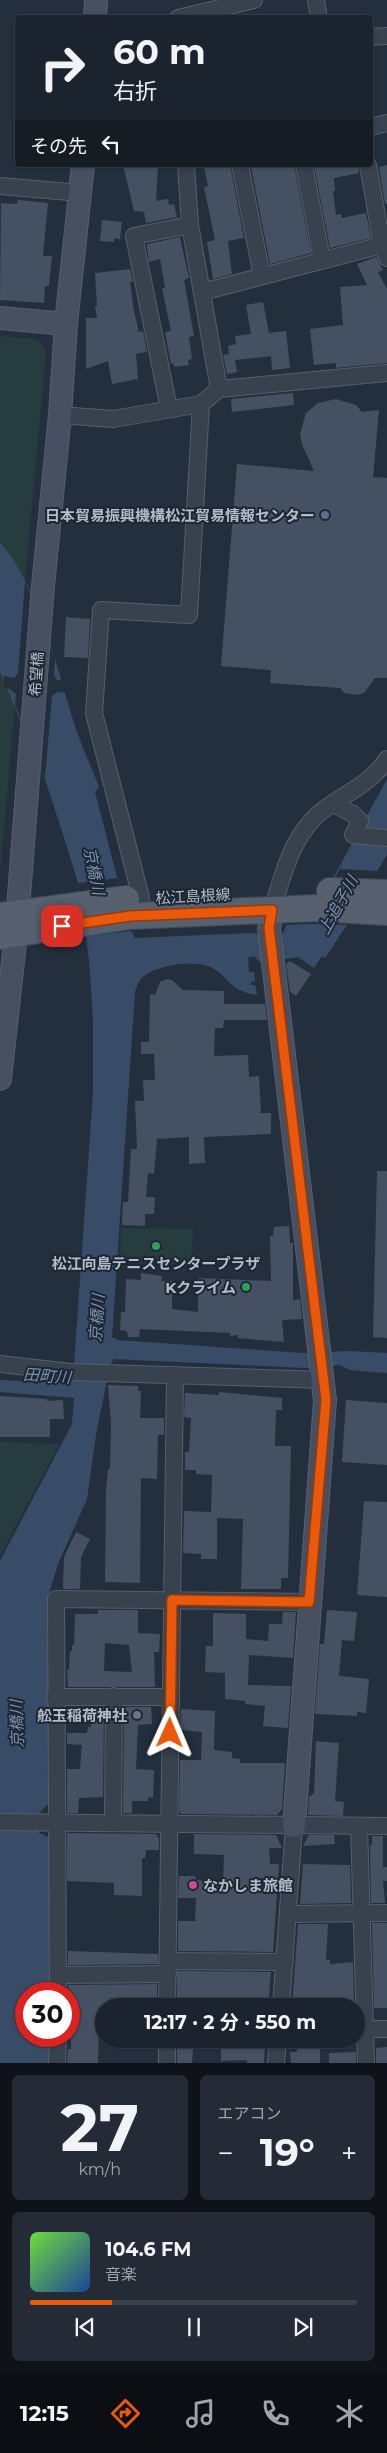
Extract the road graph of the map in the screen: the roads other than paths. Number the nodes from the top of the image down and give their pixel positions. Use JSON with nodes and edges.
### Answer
{"nodes":[{"id":1,"x":96,"y":0,"type":"edge"},
{"id":2,"x":254,"y":0,"type":"edge"},
{"id":3,"x":316,"y":0,"type":"edge"},
{"id":4,"x":95,"y":15,"type":"edge"},
{"id":5,"x":191,"y":15,"type":"edge"},
{"id":6,"x":318,"y":15,"type":"edge"},
{"id":7,"x":387,"y":36,"type":"edge"},
{"id":8,"x":373,"y":37,"type":"edge"},
{"id":9,"x":387,"y":123,"type":"edge"},
{"id":10,"x":373,"y":126,"type":"edge"},
{"id":11,"x":84,"y":167,"type":"edge"},
{"id":12,"x":186,"y":167,"type":"edge"},
{"id":13,"x":240,"y":167,"type":"edge"},
{"id":14,"x":304,"y":167,"type":"edge"},
{"id":15,"x":368,"y":167,"type":"edge"},
{"id":16,"x":0,"y":186,"type":"edge"},
{"id":17,"x":81,"y":194,"type":"junction"},
{"id":18,"x":190,"y":225,"type":"junction"},
{"id":19,"x":385,"y":251,"type":"edge"},
{"id":20,"x":322,"y":260,"type":"junction"},
{"id":21,"x":262,"y":276,"type":"junction"},
{"id":22,"x":202,"y":292,"type":"junction"},
{"id":23,"x":0,"y":318,"type":"edge"},
{"id":24,"x":66,"y":324,"type":"junction"},
{"id":25,"x":387,"y":373,"type":"edge"},
{"id":26,"x":219,"y":389,"type":"junction"},
{"id":27,"x":201,"y":404,"type":"junction"},
{"id":28,"x":169,"y":409,"type":"junction"},
{"id":29,"x":60,"y":415,"type":"junction"},
{"id":30,"x":387,"y":759,"type":"edge"},
{"id":31,"x":333,"y":804,"type":"junction"},
{"id":32,"x":387,"y":838,"type":"edge"},
{"id":33,"x":373,"y":899,"type":"edge"},
{"id":34,"x":132,"y":904,"type":"junction"},
{"id":35,"x":273,"y":910,"type":"junction"},
{"id":36,"x":387,"y":912,"type":"edge"},
{"id":37,"x":8,"y":925,"type":"edge"},
{"id":38,"x":0,"y":1079,"type":"edge"},
{"id":39,"x":0,"y":1364,"type":"edge"},
{"id":40,"x":175,"y":1375,"type":"junction"},
{"id":41,"x":323,"y":1376,"type":"junction"},
{"id":42,"x":172,"y":1600,"type":"junction"},
{"id":43,"x":309,"y":1602,"type":"junction"},
{"id":44,"x":114,"y":1696,"type":"junction"},
{"id":45,"x":56,"y":1697,"type":"junction"},
{"id":46,"x":171,"y":1697,"type":"junction"},
{"id":47,"x":0,"y":1822,"type":"edge"},
{"id":48,"x":49,"y":1822,"type":"junction"},
{"id":49,"x":113,"y":1822,"type":"junction"},
{"id":50,"x":168,"y":1823,"type":"junction"},
{"id":51,"x":294,"y":1826,"type":"junction"},
{"id":52,"x":359,"y":1826,"type":"junction"},
{"id":53,"x":387,"y":1826,"type":"edge"},
{"id":54,"x":361,"y":1913,"type":"junction"},
{"id":55,"x":387,"y":1913,"type":"edge"},
{"id":56,"x":288,"y":1914,"type":"junction"},
{"id":57,"x":284,"y":1962,"type":"junction"},
{"id":58,"x":168,"y":1968,"type":"junction"},
{"id":59,"x":58,"y":1975,"type":"junction"},
{"id":60,"x":58,"y":1982,"type":"edge"},
{"id":61,"x":167,"y":1998,"type":"edge"},
{"id":62,"x":282,"y":1998,"type":"edge"},
{"id":63,"x":361,"y":1998,"type":"edge"},
{"id":64,"x":365,"y":2029,"type":"edge"},
{"id":65,"x":387,"y":2029,"type":"edge"},
{"id":66,"x":58,"y":2047,"type":"edge"},
{"id":67,"x":167,"y":2048,"type":"edge"},
{"id":68,"x":277,"y":2048,"type":"edge"},
{"id":69,"x":364,"y":2048,"type":"edge"},
{"id":70,"x":57,"y":2063,"type":"edge"},
{"id":71,"x":167,"y":2063,"type":"edge"},
{"id":72,"x":276,"y":2063,"type":"edge"},
{"id":73,"x":366,"y":2063,"type":"edge"}],
"edges":[{"from":1,"to":4,"type":"street"},
{"from":2,"to":5,"type":"street"},
{"from":3,"to":6,"type":"street"},
{"from":7,"to":8,"type":"street"},
{"from":9,"to":10,"type":"street"},
{"from":11,"to":17,"type":"street","name":"希望橋"},
{"from":12,"to":18,"type":"street"},
{"from":13,"to":21,"type":"street"},
{"from":14,"to":20,"type":"street"},
{"from":15,"to":19,"type":"street"},
{"from":16,"to":17,"type":"street"},
{"from":17,"to":24,"type":"street","name":"希望橋"},
{"from":18,"to":22,"type":"street"},
{"from":18,"to":28,"type":"street"},
{"from":19,"to":20,"type":"street"},
{"from":20,"to":21,"type":"street"},
{"from":21,"to":22,"type":"street"},
{"from":22,"to":26,"type":"street"},
{"from":23,"to":24,"type":"street"},
{"from":24,"to":29,"type":"street","name":"希望橋"},
{"from":25,"to":26,"type":"street"},
{"from":26,"to":27,"type":"street"},
{"from":27,"to":28,"type":"street"},
{"from":27,"to":34,"type":"street"},
{"from":28,"to":29,"type":"street"},
{"from":29,"to":37,"type":"street","name":"希望橋"},
{"from":30,"to":31,"type":"street"},
{"from":31,"to":32,"type":"street"},
{"from":31,"to":35,"type":"street"},
{"from":33,"to":35,"type":"main road","name":"松江島根線"},
{"from":33,"to":36,"type":"main road","name":"松江島根線"},
{"from":34,"to":35,"type":"main road","name":"松江島根線"},
{"from":34,"to":37,"type":"main road","name":"松江島根線"},
{"from":35,"to":41,"type":"street"},
{"from":37,"to":38,"type":"street","name":"希望橋"},
{"from":39,"to":40,"type":"street"},
{"from":40,"to":41,"type":"street"},
{"from":40,"to":42,"type":"street"},
{"from":41,"to":43,"type":"street"},
{"from":42,"to":43,"type":"street"},
{"from":42,"to":45,"type":"street"},
{"from":42,"to":46,"type":"street"},
{"from":43,"to":51,"type":"street"},
{"from":44,"to":45,"type":"street"},
{"from":44,"to":46,"type":"street"},
{"from":44,"to":49,"type":"street"},
{"from":45,"to":48,"type":"street"},
{"from":46,"to":50,"type":"street"},
{"from":47,"to":48,"type":"street"},
{"from":48,"to":49,"type":"street"},
{"from":48,"to":59,"type":"street"},
{"from":49,"to":50,"type":"street"},
{"from":50,"to":51,"type":"street"},
{"from":50,"to":58,"type":"street"},
{"from":51,"to":52,"type":"street"},
{"from":51,"to":56,"type":"street"},
{"from":52,"to":53,"type":"street"},
{"from":52,"to":54,"type":"street"},
{"from":54,"to":55,"type":"street"},
{"from":54,"to":56,"type":"street"},
{"from":54,"to":63,"type":"street"},
{"from":56,"to":57,"type":"street"},
{"from":57,"to":58,"type":"street"},
{"from":57,"to":62,"type":"street"},
{"from":58,"to":59,"type":"street"},
{"from":58,"to":61,"type":"street"},
{"from":59,"to":60,"type":"street"},
{"from":64,"to":65,"type":"street"},
{"from":66,"to":70,"type":"street"},
{"from":67,"to":71,"type":"street"},
{"from":68,"to":72,"type":"street"},
{"from":69,"to":73,"type":"street"}]}
